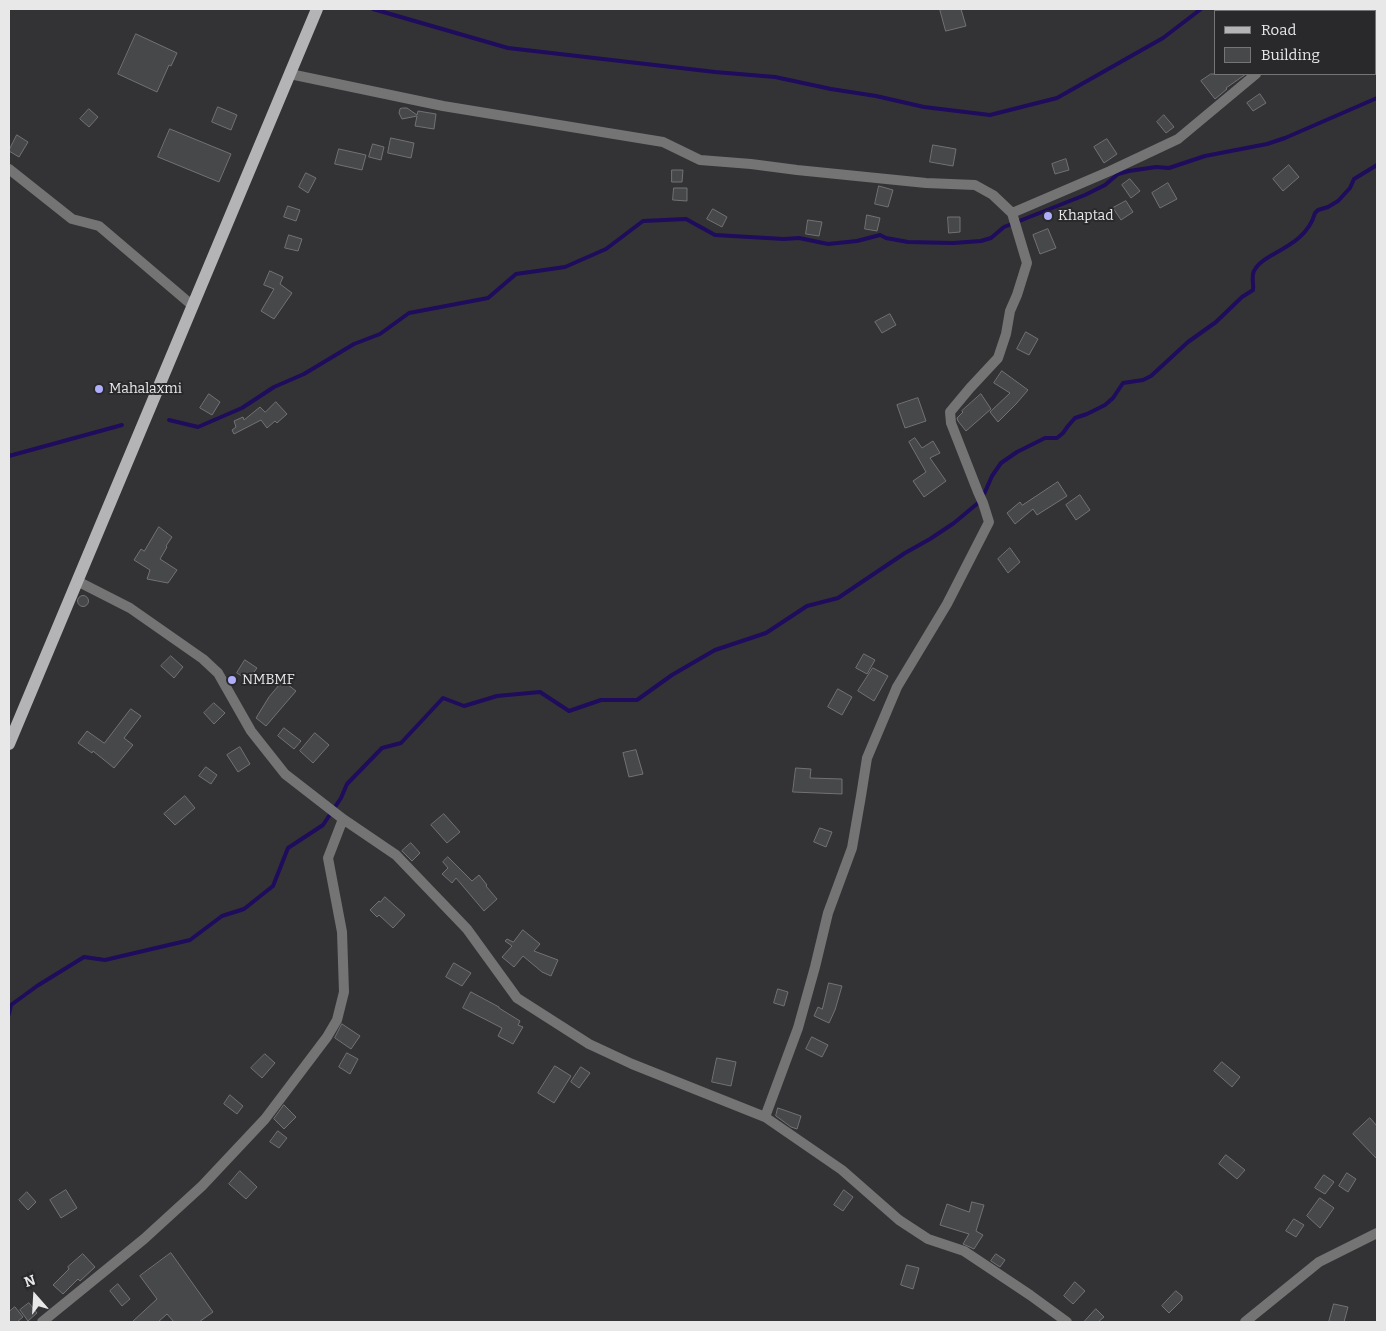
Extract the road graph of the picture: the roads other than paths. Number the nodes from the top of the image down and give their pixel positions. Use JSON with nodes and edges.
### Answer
{"nodes":[{"id":1,"x":318,"y":9,"type":"edge"},
{"id":2,"x":290,"y":74,"type":"junction"},
{"id":3,"x":1255,"y":75,"type":"edge"},
{"id":4,"x":9,"y":169,"type":"edge"},
{"id":5,"x":1013,"y":216,"type":"junction"},
{"id":6,"x":193,"y":306,"type":"junction"},
{"id":7,"x":77,"y":581,"type":"junction"},
{"id":8,"x":9,"y":744,"type":"edge"},
{"id":9,"x":336,"y":813,"type":"junction"},
{"id":10,"x":765,"y":1117,"type":"junction"},
{"id":11,"x":1377,"y":1233,"type":"edge"},
{"id":12,"x":42,"y":1322,"type":"edge"},
{"id":13,"x":1067,"y":1322,"type":"edge"},
{"id":14,"x":1245,"y":1322,"type":"edge"}],
"edges":[{"from":1,"to":2,"type":"main road"},
{"from":2,"to":5,"type":"street"},
{"from":2,"to":6,"type":"main road"},
{"from":3,"to":5,"type":"street"},
{"from":4,"to":6,"type":"street"},
{"from":5,"to":10,"type":"street"},
{"from":6,"to":7,"type":"main road"},
{"from":7,"to":8,"type":"main road"},
{"from":7,"to":9,"type":"street"},
{"from":9,"to":10,"type":"street"},
{"from":9,"to":12,"type":"street"},
{"from":10,"to":13,"type":"street"},
{"from":11,"to":14,"type":"street"}]}
